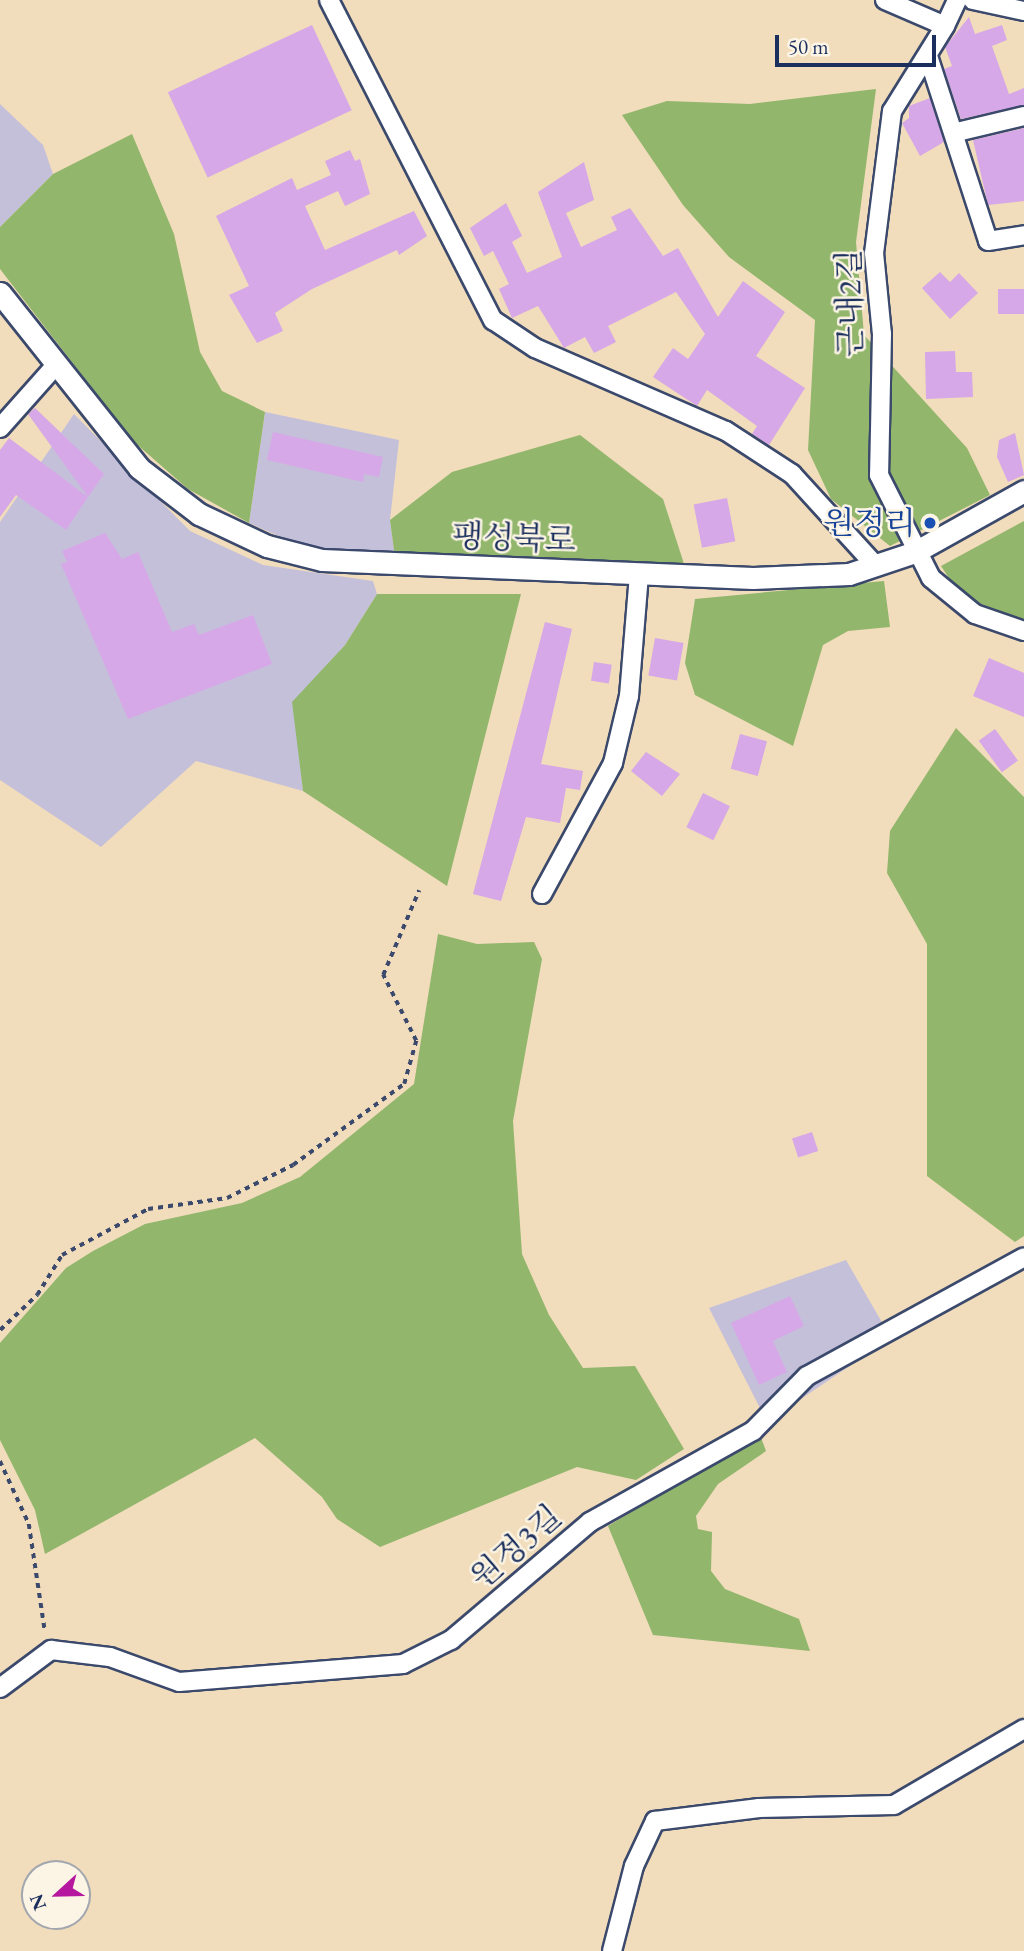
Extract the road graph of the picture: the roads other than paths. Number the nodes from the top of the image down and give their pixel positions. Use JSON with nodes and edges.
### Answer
{"nodes":[{"id":1,"x":329,"y":0,"type":"edge"},
{"id":2,"x":885,"y":0,"type":"edge"},
{"id":3,"x":957,"y":0,"type":"edge"},
{"id":4,"x":973,"y":0,"type":"edge"},
{"id":5,"x":1024,"y":11,"type":"edge"},
{"id":6,"x":945,"y":26,"type":"junction"},
{"id":7,"x":928,"y":56,"type":"junction"},
{"id":8,"x":1024,"y":116,"type":"edge"},
{"id":9,"x":957,"y":132,"type":"junction"},
{"id":10,"x":1024,"y":235,"type":"edge"},
{"id":11,"x":0,"y":293,"type":"edge"},
{"id":12,"x":55,"y":366,"type":"junction"},
{"id":13,"x":0,"y":428,"type":"edge"},
{"id":14,"x":1024,"y":491,"type":"edge"},
{"id":15,"x":915,"y":552,"type":"junction"},
{"id":16,"x":875,"y":565,"type":"junction"},
{"id":17,"x":639,"y":574,"type":"junction"},
{"id":18,"x":1024,"y":631,"type":"edge"},
{"id":19,"x":542,"y":894,"type":"dead end"},
{"id":20,"x":1024,"y":1257,"type":"edge"},
{"id":21,"x":0,"y":1688,"type":"edge"},
{"id":22,"x":1024,"y":1729,"type":"edge"},
{"id":23,"x":612,"y":1951,"type":"edge"}],
"edges":[{"from":1,"to":16,"type":"street"},
{"from":2,"to":6,"type":"street"},
{"from":3,"to":6,"type":"street","name":"근내2길"},
{"from":4,"to":5,"type":"street"},
{"from":6,"to":7,"type":"street","name":"근내2길"},
{"from":7,"to":9,"type":"street"},
{"from":7,"to":15,"type":"street","name":"근내2길"},
{"from":8,"to":9,"type":"street"},
{"from":9,"to":10,"type":"street"},
{"from":11,"to":12,"type":"street","name":"팽성북로"},
{"from":12,"to":13,"type":"street"},
{"from":12,"to":17,"type":"street","name":"팽성북로"},
{"from":14,"to":15,"type":"street","name":"팽성북로"},
{"from":15,"to":16,"type":"street","name":"팽성북로"},
{"from":15,"to":18,"type":"street"},
{"from":16,"to":17,"type":"street","name":"팽성북로"},
{"from":17,"to":19,"type":"street"},
{"from":20,"to":21,"type":"street","name":"원정3길"},
{"from":22,"to":23,"type":"street"}]}
